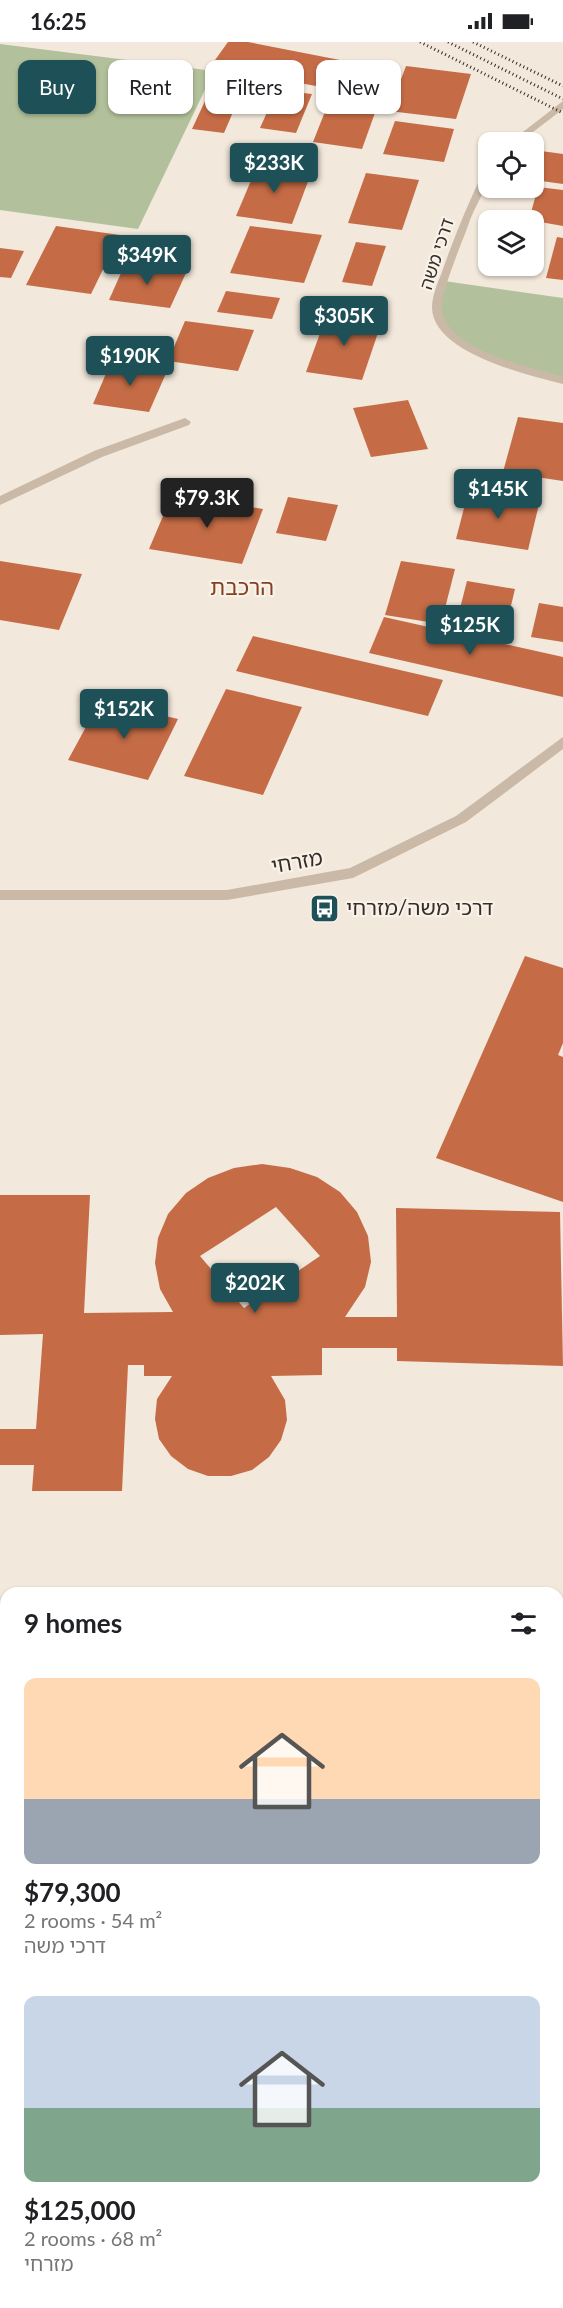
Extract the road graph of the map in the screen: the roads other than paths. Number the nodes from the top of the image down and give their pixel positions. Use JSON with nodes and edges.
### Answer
{"nodes":[{"id":1,"x":563,"y":104,"type":"edge"},
{"id":2,"x":528,"y":132,"type":"edge"},
{"id":3,"x":478,"y":193,"type":"edge"},
{"id":4,"x":563,"y":381,"type":"edge"},
{"id":5,"x":185,"y":422,"type":"dead end"},
{"id":6,"x":0,"y":501,"type":"edge"},
{"id":7,"x":563,"y":742,"type":"edge"},
{"id":8,"x":0,"y":895,"type":"edge"}],
"edges":[{"from":1,"to":2,"type":"street"},
{"from":3,"to":4,"type":"street","name":"דרכי משה"},
{"from":5,"to":6,"type":"street"},
{"from":7,"to":8,"type":"street","name":"מזרחי"}]}
